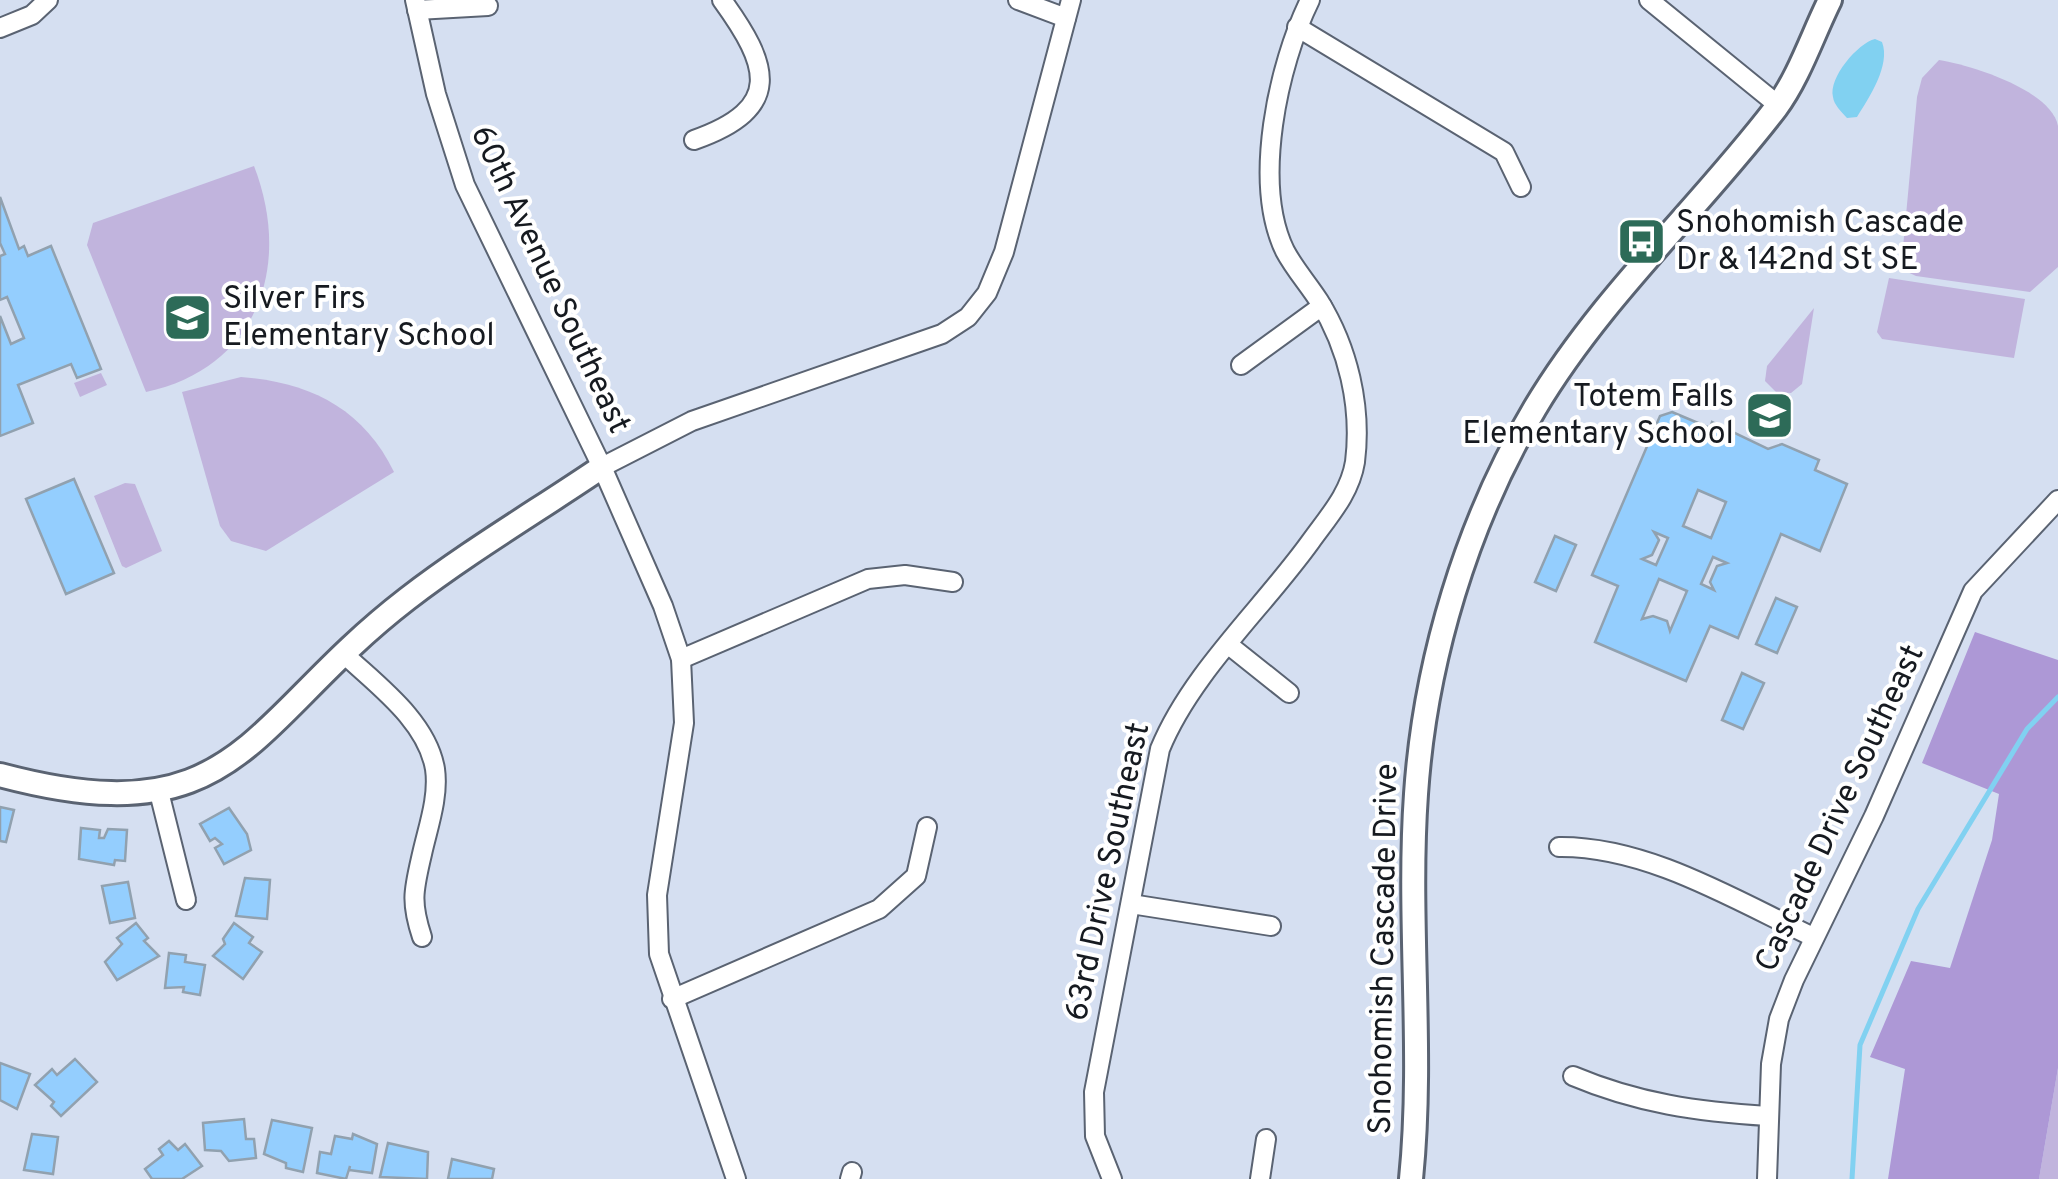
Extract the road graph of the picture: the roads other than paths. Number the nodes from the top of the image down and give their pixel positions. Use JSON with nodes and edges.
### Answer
{"nodes":[{"id":1,"x":48,"y":0,"type":"edge"},
{"id":2,"x":722,"y":0,"type":"edge"},
{"id":3,"x":1018,"y":0,"type":"edge"},
{"id":4,"x":1310,"y":0,"type":"edge"},
{"id":5,"x":1648,"y":0,"type":"edge"},
{"id":6,"x":1830,"y":0,"type":"edge"},
{"id":7,"x":416,"y":5,"type":"edge"},
{"id":8,"x":488,"y":6,"type":"dead end"},
{"id":9,"x":1068,"y":9,"type":"edge"},
{"id":10,"x":1296,"y":27,"type":"junction"},
{"id":11,"x":0,"y":28,"type":"edge"},
{"id":12,"x":1778,"y":105,"type":"junction"},
{"id":13,"x":694,"y":140,"type":"dead end"},
{"id":14,"x":1521,"y":187,"type":"dead end"},
{"id":15,"x":1322,"y":306,"type":"junction"},
{"id":16,"x":1240,"y":366,"type":"dead end"},
{"id":17,"x":602,"y":468,"type":"junction"},
{"id":18,"x":2058,"y":500,"type":"edge"},
{"id":19,"x":953,"y":582,"type":"dead end"},
{"id":20,"x":1230,"y":646,"type":"junction"},
{"id":21,"x":344,"y":654,"type":"junction"},
{"id":22,"x":681,"y":660,"type":"junction"},
{"id":23,"x":1289,"y":693,"type":"dead end"},
{"id":24,"x":0,"y":774,"type":"edge"},
{"id":25,"x":159,"y":792,"type":"junction"},
{"id":26,"x":927,"y":827,"type":"dead end"},
{"id":27,"x":1559,"y":847,"type":"dead end"},
{"id":28,"x":186,"y":900,"type":"dead end"},
{"id":29,"x":1131,"y":904,"type":"junction"},
{"id":30,"x":1271,"y":926,"type":"dead end"},
{"id":31,"x":422,"y":937,"type":"dead end"},
{"id":32,"x":1813,"y":938,"type":"junction"},
{"id":33,"x":672,"y":1000,"type":"junction"},
{"id":34,"x":1573,"y":1076,"type":"dead end"},
{"id":35,"x":1768,"y":1116,"type":"junction"},
{"id":36,"x":1266,"y":1139,"type":"dead end"},
{"id":37,"x":736,"y":1179,"type":"edge"},
{"id":38,"x":1112,"y":1179,"type":"edge"},
{"id":39,"x":1260,"y":1179,"type":"edge"},
{"id":40,"x":1411,"y":1179,"type":"edge"},
{"id":41,"x":1767,"y":1179,"type":"edge"}],
"edges":[{"from":1,"to":11,"type":"street"},
{"from":2,"to":13,"type":"street"},
{"from":3,"to":9,"type":"street"},
{"from":4,"to":10,"type":"street","name":"63rd Drive Southeast"},
{"from":5,"to":12,"type":"street"},
{"from":6,"to":12,"type":"street","name":"Snohomish Cascade Drive"},
{"from":7,"to":8,"type":"street"},
{"from":7,"to":17,"type":"street","name":"60th Avenue Southeast"},
{"from":9,"to":17,"type":"street"},
{"from":10,"to":14,"type":"street"},
{"from":10,"to":15,"type":"street","name":"63rd Drive Southeast"},
{"from":12,"to":40,"type":"street","name":"Snohomish Cascade Drive"},
{"from":15,"to":16,"type":"street"},
{"from":15,"to":20,"type":"street","name":"63rd Drive Southeast"},
{"from":17,"to":21,"type":"street"},
{"from":17,"to":22,"type":"street","name":"60th Avenue Southeast"},
{"from":18,"to":32,"type":"street","name":"Cascade Drive Southeast"},
{"from":19,"to":22,"type":"street"},
{"from":20,"to":23,"type":"street"},
{"from":20,"to":29,"type":"street","name":"63rd Drive Southeast"},
{"from":21,"to":25,"type":"street"},
{"from":21,"to":31,"type":"street"},
{"from":22,"to":33,"type":"street","name":"60th Avenue Southeast"},
{"from":24,"to":25,"type":"street"},
{"from":25,"to":28,"type":"street"},
{"from":26,"to":33,"type":"street"},
{"from":27,"to":32,"type":"street"},
{"from":29,"to":30,"type":"street"},
{"from":29,"to":38,"type":"street","name":"63rd Drive Southeast"},
{"from":32,"to":35,"type":"street","name":"Cascade Drive Southeast"},
{"from":33,"to":37,"type":"street","name":"60th Avenue Southeast"},
{"from":34,"to":35,"type":"street"},
{"from":35,"to":41,"type":"street","name":"Cascade Drive Southeast"},
{"from":36,"to":39,"type":"street"}]}
